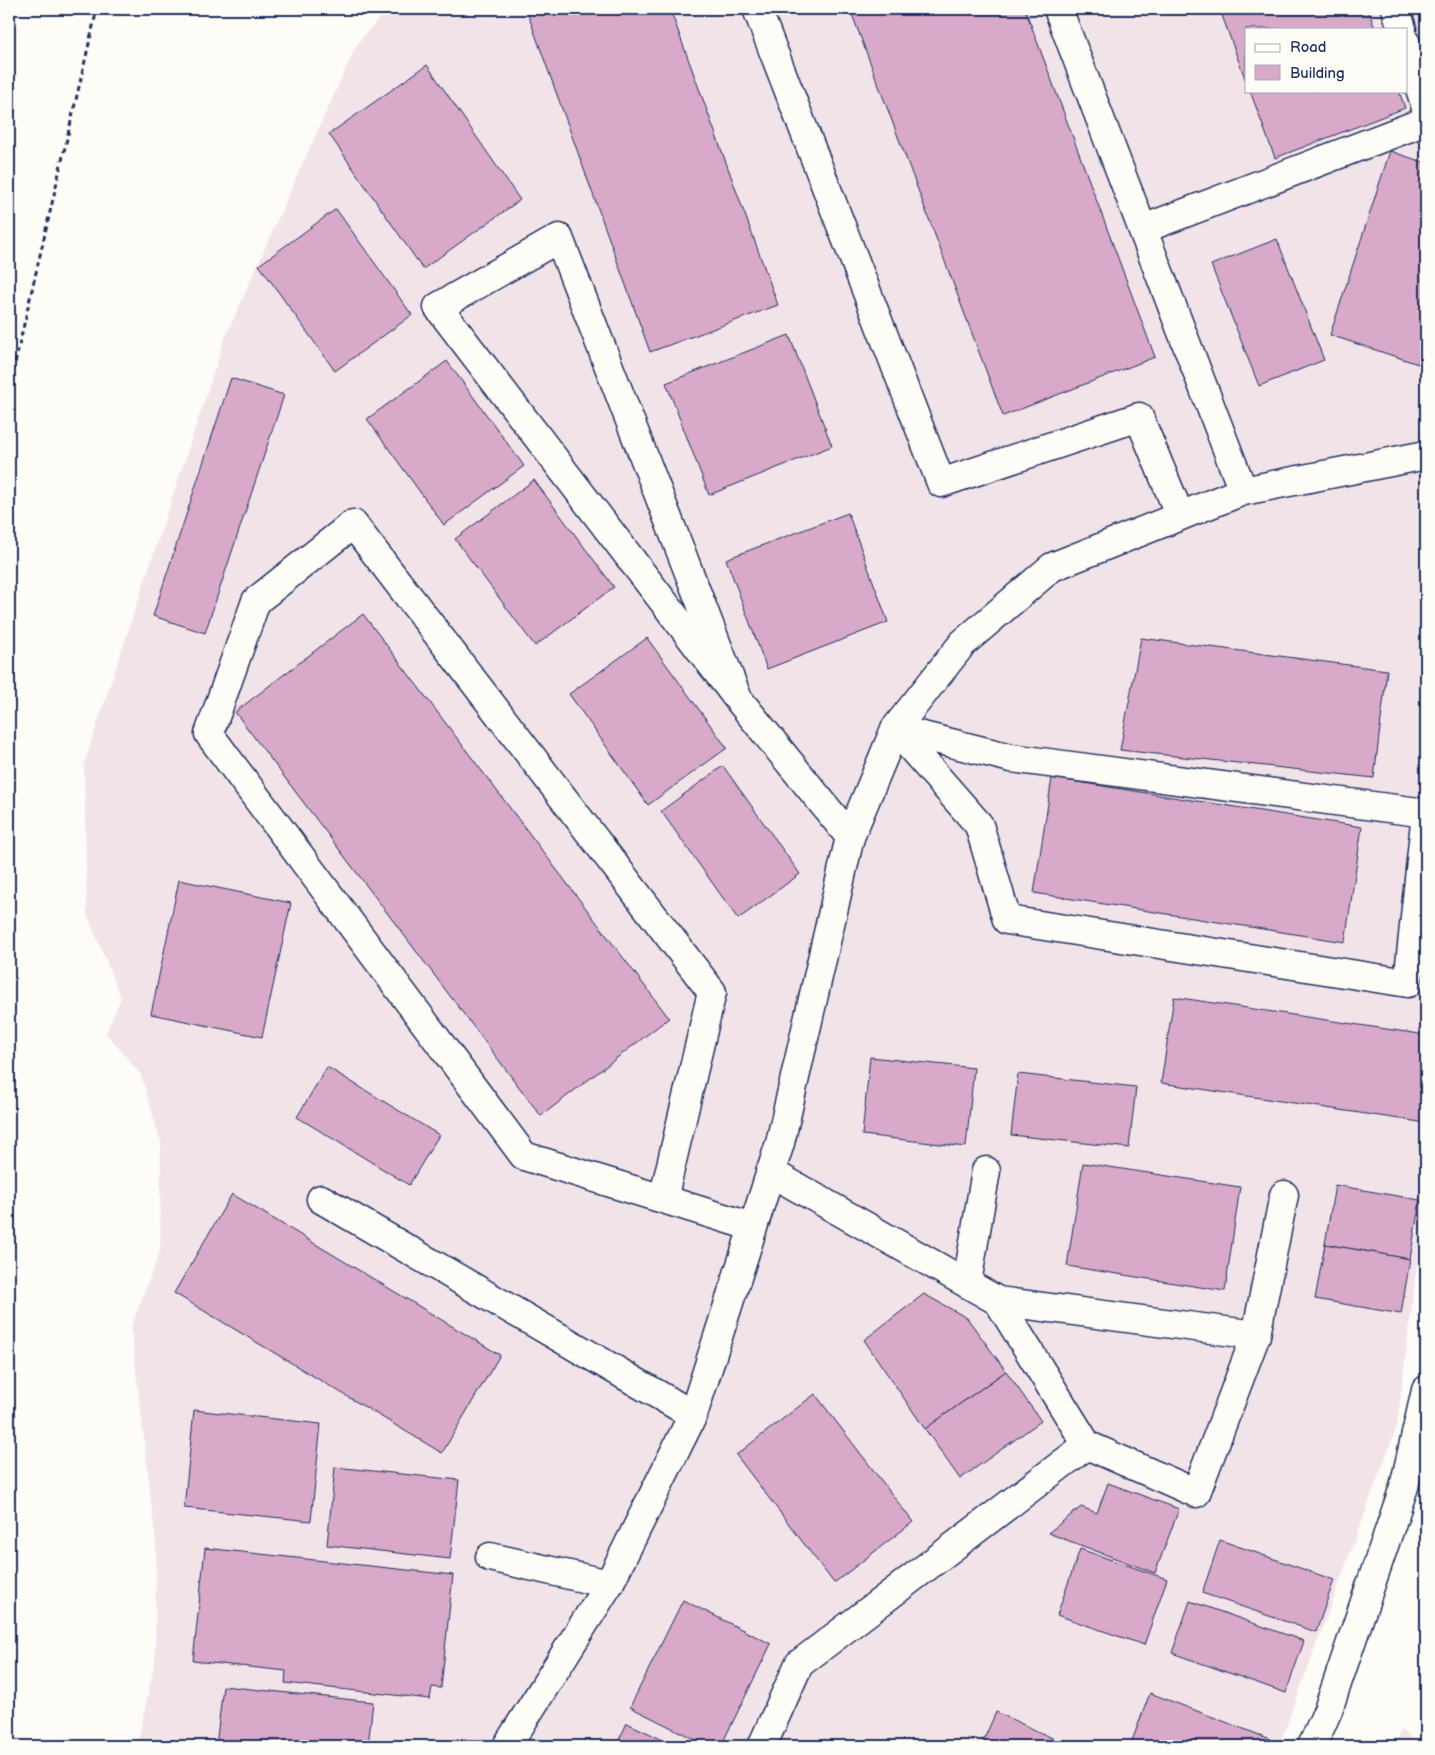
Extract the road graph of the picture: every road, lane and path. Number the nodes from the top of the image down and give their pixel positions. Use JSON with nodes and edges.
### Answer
{"nodes":[{"id":1,"x":97,"y":9,"type":"edge"},
{"id":2,"x":757,"y":9,"type":"edge"},
{"id":3,"x":1058,"y":9,"type":"edge"},
{"id":4,"x":1396,"y":9,"type":"edge"},
{"id":5,"x":1402,"y":28,"type":"edge"},
{"id":6,"x":1408,"y":50,"type":"edge"},
{"id":7,"x":1426,"y":108,"type":"edge"},
{"id":8,"x":1426,"y":121,"type":"edge"},
{"id":9,"x":1143,"y":229,"type":"junction"},
{"id":10,"x":9,"y":389,"type":"edge"},
{"id":11,"x":1426,"y":455,"type":"edge"},
{"id":12,"x":1243,"y":492,"type":"junction"},
{"id":13,"x":1180,"y":516,"type":"junction"},
{"id":14,"x":738,"y":699,"type":"junction"},
{"id":15,"x":895,"y":729,"type":"junction"},
{"id":16,"x":850,"y":837,"type":"junction"},
{"id":17,"x":986,"y":1171,"type":"dead end"},
{"id":18,"x":770,"y":1172,"type":"junction"},
{"id":19,"x":1284,"y":1195,"type":"dead end"},
{"id":20,"x":321,"y":1199,"type":"dead end"},
{"id":21,"x":663,"y":1199,"type":"junction"},
{"id":22,"x":753,"y":1227,"type":"junction"},
{"id":23,"x":967,"y":1284,"type":"junction"},
{"id":24,"x":998,"y":1300,"type":"junction"},
{"id":25,"x":1256,"y":1335,"type":"junction"},
{"id":26,"x":1426,"y":1390,"type":"edge"},
{"id":27,"x":693,"y":1415,"type":"junction"},
{"id":28,"x":1087,"y":1445,"type":"junction"},
{"id":29,"x":490,"y":1557,"type":"dead end"},
{"id":30,"x":609,"y":1584,"type":"junction"},
{"id":31,"x":507,"y":1746,"type":"edge"},
{"id":32,"x":762,"y":1746,"type":"edge"},
{"id":33,"x":1312,"y":1746,"type":"edge"}],
"edges":[{"from":1,"to":10,"type":"path"},
{"from":2,"to":13,"type":"street"},
{"from":3,"to":9,"type":"street"},
{"from":4,"to":5,"type":"street"},
{"from":6,"to":7,"type":"street"},
{"from":8,"to":9,"type":"street"},
{"from":9,"to":12,"type":"street"},
{"from":11,"to":12,"type":"street"},
{"from":12,"to":13,"type":"street"},
{"from":13,"to":15,"type":"street"},
{"from":14,"to":14,"type":"street"},
{"from":14,"to":16,"type":"street"},
{"from":15,"to":15,"type":"street"},
{"from":15,"to":16,"type":"street"},
{"from":16,"to":18,"type":"street"},
{"from":17,"to":23,"type":"street"},
{"from":18,"to":22,"type":"street"},
{"from":18,"to":23,"type":"street"},
{"from":19,"to":25,"type":"street"},
{"from":20,"to":27,"type":"street"},
{"from":21,"to":21,"type":"street"},
{"from":21,"to":22,"type":"street"},
{"from":22,"to":27,"type":"street"},
{"from":23,"to":24,"type":"street"},
{"from":24,"to":25,"type":"street"},
{"from":24,"to":28,"type":"street"},
{"from":25,"to":28,"type":"street"},
{"from":26,"to":33,"type":"street"},
{"from":27,"to":30,"type":"street"},
{"from":28,"to":32,"type":"street"},
{"from":29,"to":30,"type":"street"},
{"from":30,"to":31,"type":"street"}]}
